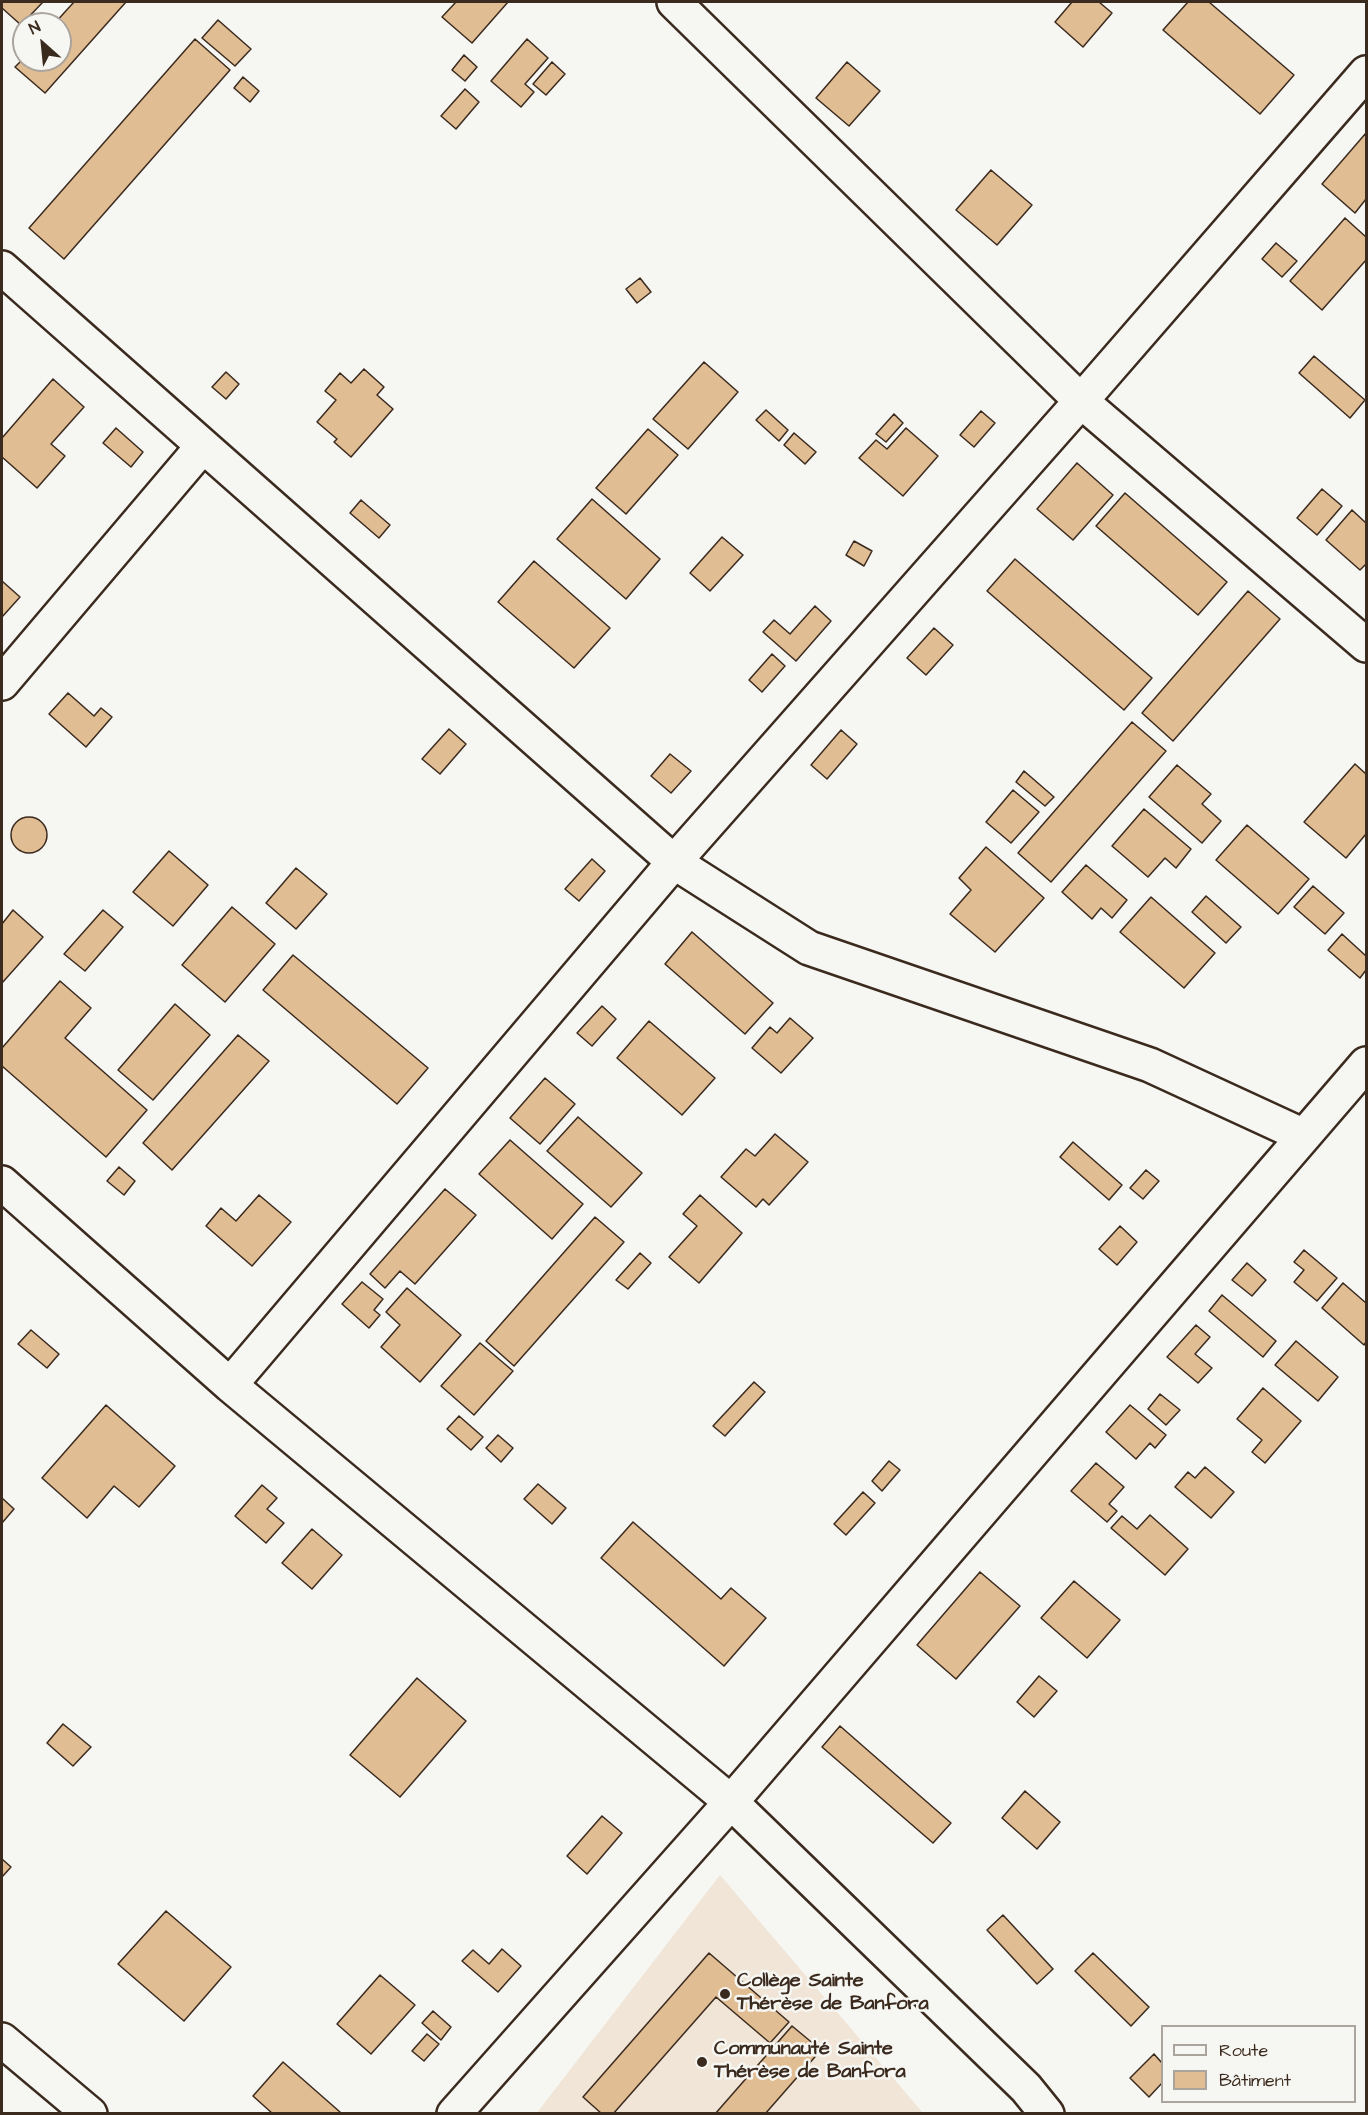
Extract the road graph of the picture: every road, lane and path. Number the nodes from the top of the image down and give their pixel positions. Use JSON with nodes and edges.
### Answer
{"nodes":[{"id":1,"x":674,"y":2,"type":"edge"},
{"id":2,"x":1366,"y":73,"type":"edge"},
{"id":3,"x":2,"y":268,"type":"edge"},
{"id":4,"x":1081,"y":401,"type":"junction"},
{"id":5,"x":203,"y":446,"type":"junction"},
{"id":6,"x":1366,"y":645,"type":"edge"},
{"id":7,"x":2,"y":683,"type":"edge"},
{"id":8,"x":674,"y":862,"type":"junction"},
{"id":9,"x":1366,"y":1064,"type":"edge"},
{"id":10,"x":1304,"y":1136,"type":"junction"},
{"id":11,"x":2,"y":1183,"type":"edge"},
{"id":12,"x":231,"y":1385,"type":"junction"},
{"id":13,"x":731,"y":1802,"type":"junction"},
{"id":14,"x":2,"y":2040,"type":"edge"},
{"id":15,"x":90,"y":2114,"type":"edge"},
{"id":16,"x":454,"y":2114,"type":"edge"},
{"id":17,"x":1047,"y":2114,"type":"edge"}],
"edges":[{"from":1,"to":4,"type":"street"},
{"from":2,"to":4,"type":"street"},
{"from":3,"to":5,"type":"street"},
{"from":4,"to":6,"type":"street"},
{"from":4,"to":8,"type":"street"},
{"from":5,"to":7,"type":"street"},
{"from":5,"to":8,"type":"street"},
{"from":8,"to":10,"type":"street"},
{"from":8,"to":12,"type":"street"},
{"from":9,"to":10,"type":"street"},
{"from":10,"to":13,"type":"street"},
{"from":11,"to":12,"type":"street"},
{"from":12,"to":13,"type":"street"},
{"from":13,"to":16,"type":"street"},
{"from":13,"to":17,"type":"street"},
{"from":14,"to":15,"type":"street"}]}
